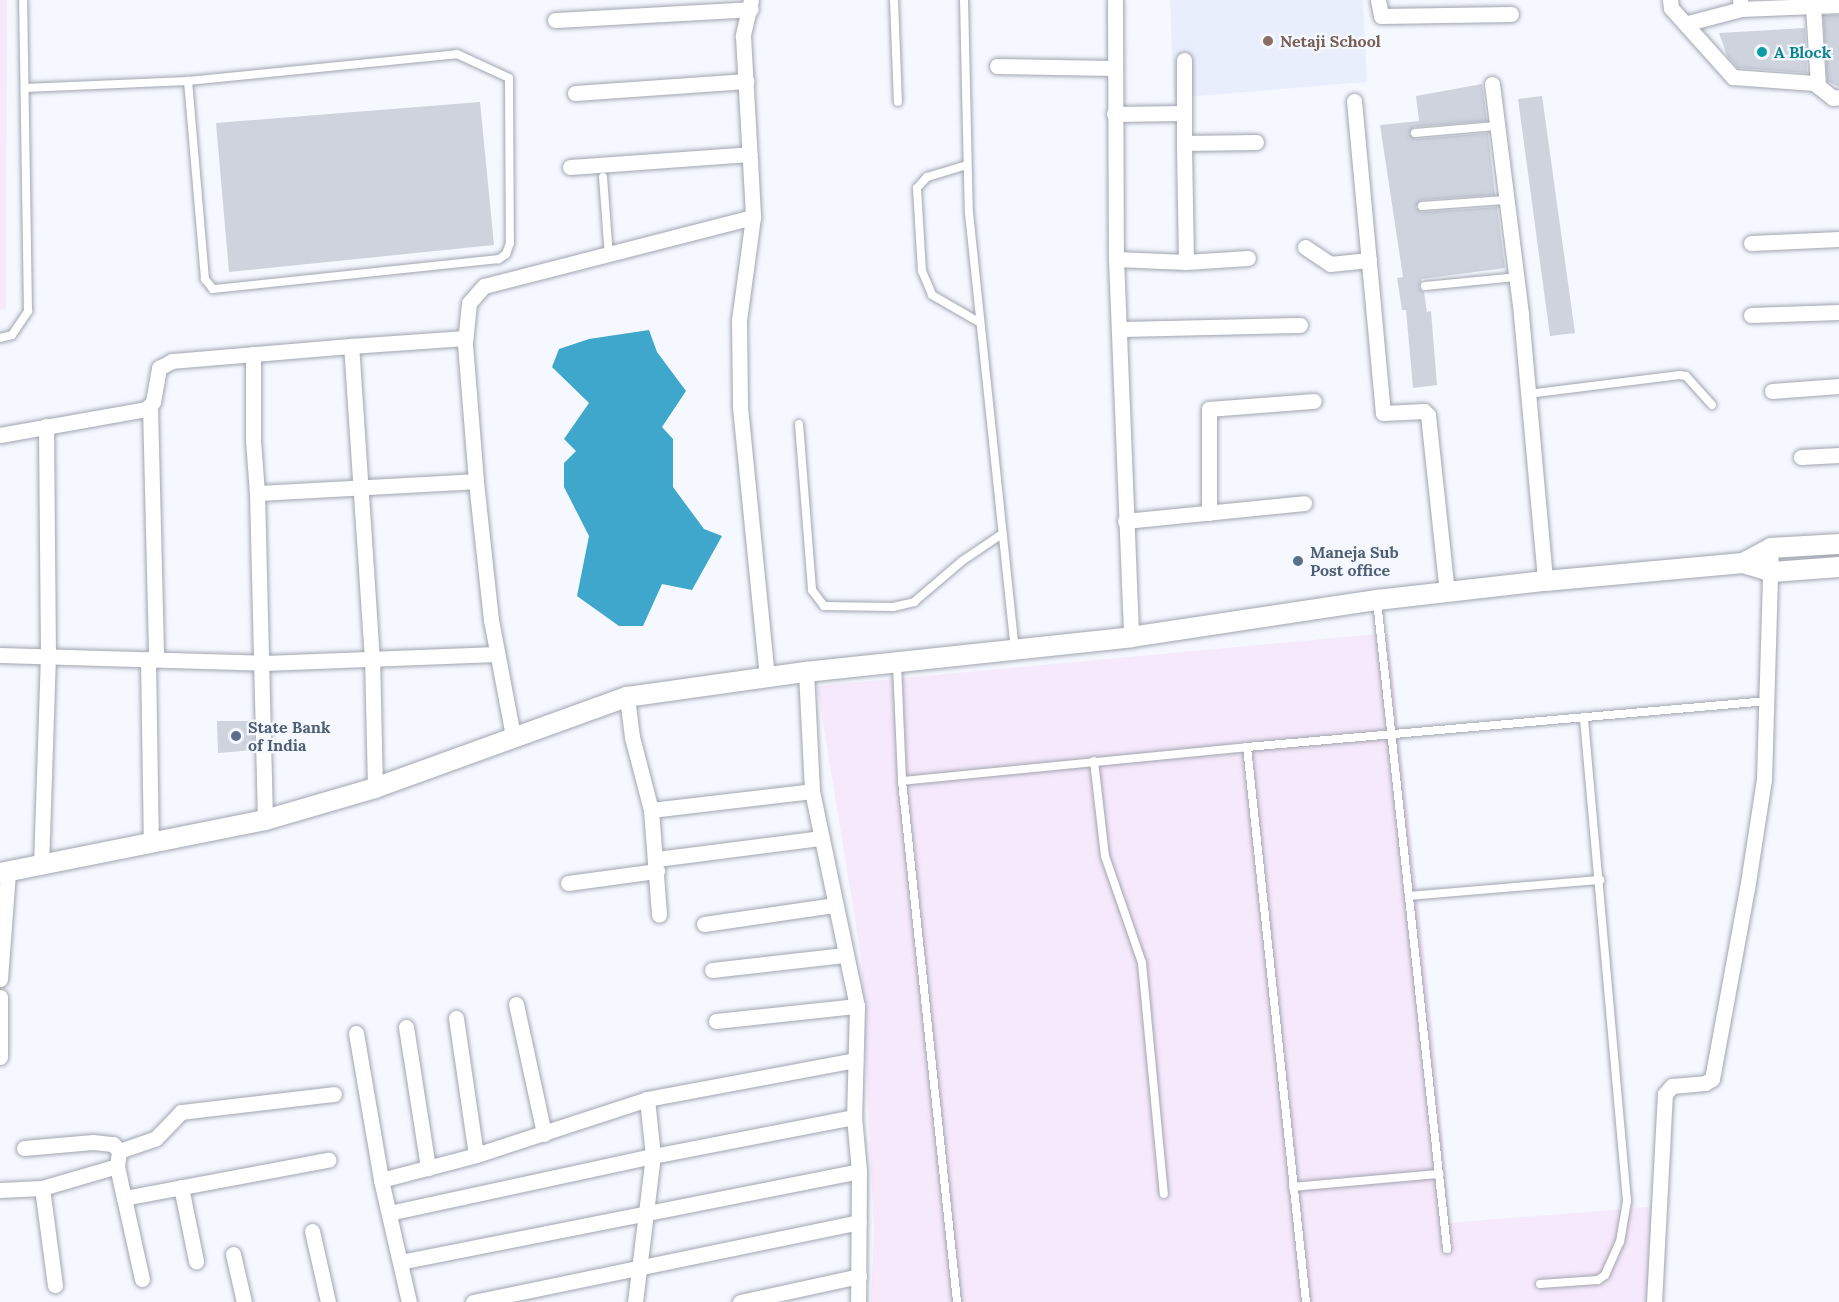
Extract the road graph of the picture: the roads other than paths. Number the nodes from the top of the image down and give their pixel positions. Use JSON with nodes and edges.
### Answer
{"nodes":[{"id":1,"x":23,"y":0,"type":"edge"},
{"id":2,"x":894,"y":0,"type":"edge"},
{"id":3,"x":964,"y":0,"type":"edge"},
{"id":4,"x":1115,"y":0,"type":"edge"},
{"id":5,"x":1378,"y":0,"type":"edge"},
{"id":6,"x":1670,"y":0,"type":"edge"},
{"id":7,"x":751,"y":5,"type":"edge"},
{"id":8,"x":1740,"y":5,"type":"edge"},
{"id":9,"x":1839,"y":5,"type":"edge"},
{"id":10,"x":1813,"y":6,"type":"junction"},
{"id":11,"x":683,"y":7,"type":"edge"},
{"id":12,"x":1511,"y":14,"type":"dead end"},
{"id":13,"x":555,"y":20,"type":"dead end"},
{"id":14,"x":1688,"y":23,"type":"junction"},
{"id":15,"x":1184,"y":60,"type":"dead end"},
{"id":16,"x":997,"y":66,"type":"dead end"},
{"id":17,"x":1113,"y":68,"type":"junction"},
{"id":18,"x":188,"y":81,"type":"junction"},
{"id":19,"x":747,"y":81,"type":"junction"},
{"id":20,"x":1492,"y":84,"type":"dead end"},
{"id":21,"x":1818,"y":87,"type":"junction"},
{"id":22,"x":25,"y":88,"type":"junction"},
{"id":23,"x":575,"y":93,"type":"dead end"},
{"id":24,"x":1839,"y":97,"type":"edge"},
{"id":25,"x":1354,"y":101,"type":"dead end"},
{"id":26,"x":898,"y":102,"type":"dead end"},
{"id":27,"x":1183,"y":112,"type":"junction"},
{"id":28,"x":1114,"y":114,"type":"junction"},
{"id":29,"x":1496,"y":126,"type":"junction"},
{"id":30,"x":1414,"y":133,"type":"dead end"},
{"id":31,"x":1256,"y":142,"type":"dead end"},
{"id":32,"x":1184,"y":144,"type":"junction"},
{"id":33,"x":750,"y":154,"type":"junction"},
{"id":34,"x":967,"y":165,"type":"junction"},
{"id":35,"x":570,"y":167,"type":"dead end"},
{"id":36,"x":603,"y":177,"type":"dead end"},
{"id":37,"x":1505,"y":200,"type":"junction"},
{"id":38,"x":1422,"y":206,"type":"dead end"},
{"id":39,"x":753,"y":218,"type":"junction"},
{"id":40,"x":1839,"y":239,"type":"edge"},
{"id":41,"x":1751,"y":243,"type":"dead end"},
{"id":42,"x":1305,"y":247,"type":"dead end"},
{"id":43,"x":609,"y":257,"type":"junction"},
{"id":44,"x":1248,"y":258,"type":"dead end"},
{"id":45,"x":1116,"y":259,"type":"junction"},
{"id":46,"x":1369,"y":260,"type":"junction"},
{"id":47,"x":1186,"y":262,"type":"junction"},
{"id":48,"x":1516,"y":277,"type":"junction"},
{"id":49,"x":1425,"y":286,"type":"dead end"},
{"id":50,"x":1839,"y":312,"type":"edge"},
{"id":51,"x":1751,"y":315,"type":"dead end"},
{"id":52,"x":977,"y":321,"type":"junction"},
{"id":53,"x":1300,"y":326,"type":"dead end"},
{"id":54,"x":1119,"y":329,"type":"junction"},
{"id":55,"x":0,"y":338,"type":"edge"},
{"id":56,"x":465,"y":338,"type":"junction"},
{"id":57,"x":351,"y":346,"type":"junction"},
{"id":58,"x":253,"y":354,"type":"junction"},
{"id":59,"x":1839,"y":387,"type":"edge"},
{"id":60,"x":1772,"y":391,"type":"dead end"},
{"id":61,"x":1528,"y":394,"type":"junction"},
{"id":62,"x":1314,"y":401,"type":"dead end"},
{"id":63,"x":1712,"y":405,"type":"dead end"},
{"id":64,"x":150,"y":406,"type":"junction"},
{"id":65,"x":799,"y":424,"type":"dead end"},
{"id":66,"x":46,"y":426,"type":"junction"},
{"id":67,"x":0,"y":435,"type":"edge"},
{"id":68,"x":1839,"y":455,"type":"edge"},
{"id":69,"x":1801,"y":457,"type":"dead end"},
{"id":70,"x":476,"y":481,"type":"junction"},
{"id":71,"x":361,"y":488,"type":"junction"},
{"id":72,"x":257,"y":493,"type":"junction"},
{"id":73,"x":1304,"y":503,"type":"dead end"},
{"id":74,"x":1209,"y":513,"type":"junction"},
{"id":75,"x":1125,"y":521,"type":"junction"},
{"id":76,"x":1002,"y":534,"type":"junction"},
{"id":77,"x":1839,"y":544,"type":"edge"},
{"id":78,"x":1771,"y":548,"type":"junction"},
{"id":79,"x":1743,"y":563,"type":"junction"},
{"id":80,"x":1839,"y":567,"type":"edge"},
{"id":81,"x":1772,"y":572,"type":"junction"},
{"id":82,"x":1545,"y":581,"type":"junction"},
{"id":83,"x":1447,"y":592,"type":"junction"},
{"id":84,"x":1377,"y":600,"type":"junction"},
{"id":85,"x":1131,"y":637,"type":"junction"},
{"id":86,"x":1015,"y":651,"type":"junction"},
{"id":87,"x":497,"y":654,"type":"junction"},
{"id":88,"x":0,"y":655,"type":"edge"},
{"id":89,"x":48,"y":656,"type":"junction"},
{"id":90,"x":152,"y":659,"type":"junction"},
{"id":91,"x":372,"y":660,"type":"junction"},
{"id":92,"x":264,"y":663,"type":"junction"},
{"id":93,"x":897,"y":665,"type":"junction"},
{"id":94,"x":806,"y":672,"type":"junction"},
{"id":95,"x":767,"y":678,"type":"junction"},
{"id":96,"x":627,"y":697,"type":"junction"},
{"id":97,"x":1768,"y":701,"type":"junction"},
{"id":98,"x":1584,"y":717,"type":"junction"},
{"id":99,"x":1394,"y":734,"type":"junction"},
{"id":100,"x":513,"y":736,"type":"junction"},
{"id":101,"x":1247,"y":747,"type":"junction"},
{"id":102,"x":1094,"y":761,"type":"junction"},
{"id":103,"x":902,"y":781,"type":"junction"},
{"id":104,"x":375,"y":789,"type":"junction"},
{"id":105,"x":812,"y":791,"type":"junction"},
{"id":106,"x":651,"y":810,"type":"junction"},
{"id":107,"x":265,"y":820,"type":"junction"},
{"id":108,"x":822,"y":838,"type":"junction"},
{"id":109,"x":152,"y":844,"type":"junction"},
{"id":110,"x":657,"y":865,"type":"junction"},
{"id":111,"x":41,"y":866,"type":"junction"},
{"id":112,"x":4,"y":872,"type":"edge"},
{"id":113,"x":1600,"y":880,"type":"junction"},
{"id":114,"x":568,"y":883,"type":"dead end"},
{"id":115,"x":1409,"y":896,"type":"junction"},
{"id":116,"x":834,"y":905,"type":"junction"},
{"id":117,"x":659,"y":915,"type":"dead end"},
{"id":118,"x":704,"y":924,"type":"dead end"},
{"id":119,"x":844,"y":955,"type":"junction"},
{"id":120,"x":712,"y":969,"type":"dead end"},
{"id":121,"x":0,"y":979,"type":"edge"},
{"id":122,"x":0,"y":997,"type":"edge"},
{"id":123,"x":516,"y":1004,"type":"dead end"},
{"id":124,"x":857,"y":1006,"type":"junction"},
{"id":125,"x":456,"y":1018,"type":"dead end"},
{"id":126,"x":716,"y":1021,"type":"dead end"},
{"id":127,"x":0,"y":1022,"type":"edge"},
{"id":128,"x":406,"y":1026,"type":"dead end"},
{"id":129,"x":356,"y":1033,"type":"dead end"},
{"id":130,"x":0,"y":1057,"type":"edge"},
{"id":131,"x":855,"y":1060,"type":"junction"},
{"id":132,"x":334,"y":1094,"type":"dead end"},
{"id":133,"x":647,"y":1099,"type":"junction"},
{"id":134,"x":854,"y":1117,"type":"junction"},
{"id":135,"x":544,"y":1134,"type":"junction"},
{"id":136,"x":24,"y":1148,"type":"dead end"},
{"id":137,"x":476,"y":1155,"type":"junction"},
{"id":138,"x":653,"y":1156,"type":"junction"},
{"id":139,"x":118,"y":1158,"type":"junction"},
{"id":140,"x":328,"y":1160,"type":"dead end"},
{"id":141,"x":428,"y":1168,"type":"junction"},
{"id":142,"x":859,"y":1171,"type":"junction"},
{"id":143,"x":1439,"y":1174,"type":"junction"},
{"id":144,"x":381,"y":1180,"type":"junction"},
{"id":145,"x":181,"y":1187,"type":"junction"},
{"id":146,"x":1293,"y":1187,"type":"junction"},
{"id":147,"x":42,"y":1188,"type":"junction"},
{"id":148,"x":0,"y":1190,"type":"edge"},
{"id":149,"x":1164,"y":1194,"type":"dead end"},
{"id":150,"x":124,"y":1198,"type":"junction"},
{"id":151,"x":389,"y":1213,"type":"junction"},
{"id":152,"x":648,"y":1213,"type":"junction"},
{"id":153,"x":859,"y":1222,"type":"junction"},
{"id":154,"x":312,"y":1231,"type":"dead end"},
{"id":155,"x":1447,"y":1249,"type":"dead end"},
{"id":156,"x":233,"y":1254,"type":"dead end"},
{"id":157,"x":196,"y":1261,"type":"dead end"},
{"id":158,"x":400,"y":1262,"type":"junction"},
{"id":159,"x":640,"y":1266,"type":"junction"},
{"id":160,"x":859,"y":1276,"type":"junction"},
{"id":161,"x":142,"y":1278,"type":"dead end"},
{"id":162,"x":1540,"y":1284,"type":"dead end"},
{"id":163,"x":55,"y":1285,"type":"dead end"},
{"id":164,"x":244,"y":1302,"type":"edge"},
{"id":165,"x":328,"y":1302,"type":"edge"},
{"id":166,"x":409,"y":1302,"type":"edge"},
{"id":167,"x":473,"y":1302,"type":"edge"},
{"id":168,"x":635,"y":1302,"type":"edge"},
{"id":169,"x":740,"y":1302,"type":"edge"},
{"id":170,"x":858,"y":1302,"type":"edge"},
{"id":171,"x":957,"y":1302,"type":"edge"},
{"id":172,"x":1306,"y":1302,"type":"edge"},
{"id":173,"x":1654,"y":1302,"type":"edge"}],
"edges":[{"from":1,"to":22,"type":"lane"},
{"from":2,"to":26,"type":"lane"},
{"from":3,"to":34,"type":"lane"},
{"from":4,"to":17,"type":"street"},
{"from":5,"to":12,"type":"street"},
{"from":6,"to":14,"type":"street"},
{"from":7,"to":11,"type":"street"},
{"from":7,"to":19,"type":"street"},
{"from":8,"to":10,"type":"street"},
{"from":8,"to":14,"type":"street"},
{"from":9,"to":10,"type":"street"},
{"from":10,"to":21,"type":"street"},
{"from":11,"to":13,"type":"street"},
{"from":14,"to":21,"type":"street"},
{"from":15,"to":27,"type":"street"},
{"from":16,"to":17,"type":"street"},
{"from":17,"to":28,"type":"street"},
{"from":18,"to":18,"type":"lane"},
{"from":18,"to":22,"type":"lane"},
{"from":19,"to":23,"type":"street"},
{"from":19,"to":33,"type":"street"},
{"from":20,"to":29,"type":"street"},
{"from":21,"to":24,"type":"street"},
{"from":22,"to":55,"type":"lane"},
{"from":25,"to":46,"type":"street"},
{"from":27,"to":28,"type":"street"},
{"from":27,"to":32,"type":"street"},
{"from":28,"to":45,"type":"street"},
{"from":29,"to":30,"type":"lane"},
{"from":29,"to":37,"type":"street"},
{"from":31,"to":32,"type":"street"},
{"from":32,"to":47,"type":"street"},
{"from":33,"to":35,"type":"street"},
{"from":33,"to":39,"type":"street"},
{"from":34,"to":52,"type":"lane"},
{"from":34,"to":52,"type":"lane"},
{"from":36,"to":43,"type":"lane"},
{"from":37,"to":38,"type":"lane"},
{"from":37,"to":48,"type":"street"},
{"from":39,"to":43,"type":"street"},
{"from":39,"to":95,"type":"street"},
{"from":40,"to":41,"type":"street"},
{"from":42,"to":46,"type":"street"},
{"from":43,"to":56,"type":"street"},
{"from":44,"to":47,"type":"street"},
{"from":45,"to":47,"type":"street"},
{"from":45,"to":54,"type":"street"},
{"from":46,"to":83,"type":"street"},
{"from":48,"to":49,"type":"lane"},
{"from":48,"to":61,"type":"street"},
{"from":50,"to":51,"type":"street"},
{"from":52,"to":76,"type":"lane"},
{"from":53,"to":54,"type":"street"},
{"from":54,"to":75,"type":"street"},
{"from":56,"to":57,"type":"street"},
{"from":56,"to":70,"type":"street"},
{"from":57,"to":58,"type":"street"},
{"from":57,"to":71,"type":"street"},
{"from":58,"to":64,"type":"street"},
{"from":58,"to":72,"type":"street"},
{"from":59,"to":60,"type":"street"},
{"from":61,"to":63,"type":"lane"},
{"from":61,"to":82,"type":"street"},
{"from":62,"to":74,"type":"street"},
{"from":64,"to":66,"type":"street"},
{"from":64,"to":90,"type":"street"},
{"from":65,"to":76,"type":"lane"},
{"from":66,"to":67,"type":"street"},
{"from":66,"to":89,"type":"street"},
{"from":68,"to":69,"type":"street"},
{"from":70,"to":71,"type":"street"},
{"from":70,"to":87,"type":"street"},
{"from":71,"to":72,"type":"street"},
{"from":71,"to":91,"type":"street"},
{"from":72,"to":92,"type":"street"},
{"from":73,"to":74,"type":"street"},
{"from":74,"to":75,"type":"street"},
{"from":75,"to":85,"type":"street"},
{"from":76,"to":86,"type":"lane"},
{"from":77,"to":78,"type":"street"},
{"from":78,"to":79,"type":"street"},
{"from":78,"to":81,"type":"street"},
{"from":79,"to":81,"type":"street"},
{"from":79,"to":82,"type":"street"},
{"from":80,"to":81,"type":"street"},
{"from":81,"to":97,"type":"street"},
{"from":82,"to":83,"type":"street"},
{"from":83,"to":84,"type":"street"},
{"from":84,"to":85,"type":"street"},
{"from":84,"to":99,"type":"lane"},
{"from":85,"to":86,"type":"street"},
{"from":86,"to":93,"type":"street"},
{"from":87,"to":91,"type":"street"},
{"from":87,"to":100,"type":"street"},
{"from":88,"to":89,"type":"street"},
{"from":89,"to":90,"type":"street"},
{"from":89,"to":111,"type":"street"},
{"from":90,"to":92,"type":"street"},
{"from":90,"to":109,"type":"street"},
{"from":91,"to":92,"type":"street"},
{"from":91,"to":104,"type":"street"},
{"from":92,"to":107,"type":"street"},
{"from":93,"to":94,"type":"street"},
{"from":93,"to":103,"type":"lane"},
{"from":94,"to":95,"type":"street"},
{"from":94,"to":105,"type":"street"},
{"from":95,"to":96,"type":"street"},
{"from":96,"to":100,"type":"street"},
{"from":96,"to":106,"type":"street"},
{"from":97,"to":98,"type":"lane"},
{"from":97,"to":173,"type":"street"},
{"from":98,"to":99,"type":"lane"},
{"from":98,"to":113,"type":"lane"},
{"from":99,"to":101,"type":"lane"},
{"from":99,"to":115,"type":"lane"},
{"from":100,"to":104,"type":"street"},
{"from":101,"to":102,"type":"lane"},
{"from":101,"to":146,"type":"lane"},
{"from":102,"to":103,"type":"lane"},
{"from":102,"to":149,"type":"lane"},
{"from":103,"to":171,"type":"lane"},
{"from":104,"to":107,"type":"street"},
{"from":105,"to":106,"type":"street"},
{"from":105,"to":108,"type":"street"},
{"from":106,"to":110,"type":"street"},
{"from":107,"to":109,"type":"street"},
{"from":108,"to":110,"type":"street"},
{"from":108,"to":116,"type":"street"},
{"from":109,"to":111,"type":"street"},
{"from":110,"to":114,"type":"street"},
{"from":110,"to":117,"type":"street"},
{"from":111,"to":112,"type":"street"},
{"from":112,"to":121,"type":"street"},
{"from":113,"to":115,"type":"lane"},
{"from":113,"to":162,"type":"lane"},
{"from":115,"to":143,"type":"lane"},
{"from":116,"to":118,"type":"street"},
{"from":116,"to":119,"type":"street"},
{"from":119,"to":120,"type":"street"},
{"from":119,"to":124,"type":"street"},
{"from":122,"to":127,"type":"street"},
{"from":123,"to":135,"type":"street"},
{"from":124,"to":126,"type":"street"},
{"from":124,"to":131,"type":"street"},
{"from":125,"to":137,"type":"street"},
{"from":127,"to":130,"type":"street"},
{"from":128,"to":141,"type":"street"},
{"from":129,"to":144,"type":"street"},
{"from":131,"to":133,"type":"street"},
{"from":131,"to":134,"type":"street"},
{"from":132,"to":139,"type":"street"},
{"from":133,"to":135,"type":"street"},
{"from":133,"to":138,"type":"street"},
{"from":134,"to":138,"type":"street"},
{"from":134,"to":142,"type":"street"},
{"from":135,"to":137,"type":"street"},
{"from":136,"to":139,"type":"street"},
{"from":137,"to":141,"type":"street"},
{"from":138,"to":151,"type":"street"},
{"from":138,"to":152,"type":"street"},
{"from":139,"to":147,"type":"street"},
{"from":139,"to":150,"type":"street"},
{"from":140,"to":145,"type":"street"},
{"from":141,"to":144,"type":"street"},
{"from":142,"to":152,"type":"street"},
{"from":142,"to":153,"type":"street"},
{"from":143,"to":146,"type":"lane"},
{"from":143,"to":155,"type":"lane"},
{"from":144,"to":151,"type":"street"},
{"from":145,"to":150,"type":"street"},
{"from":145,"to":157,"type":"street"},
{"from":146,"to":172,"type":"lane"},
{"from":147,"to":148,"type":"street"},
{"from":147,"to":163,"type":"street"},
{"from":150,"to":161,"type":"street"},
{"from":151,"to":158,"type":"street"},
{"from":152,"to":158,"type":"street"},
{"from":152,"to":159,"type":"street"},
{"from":153,"to":159,"type":"street"},
{"from":153,"to":160,"type":"street"},
{"from":154,"to":165,"type":"street"},
{"from":156,"to":164,"type":"street"},
{"from":158,"to":166,"type":"street"},
{"from":159,"to":167,"type":"street"},
{"from":159,"to":168,"type":"street"},
{"from":160,"to":169,"type":"street"},
{"from":160,"to":170,"type":"street"}]}
